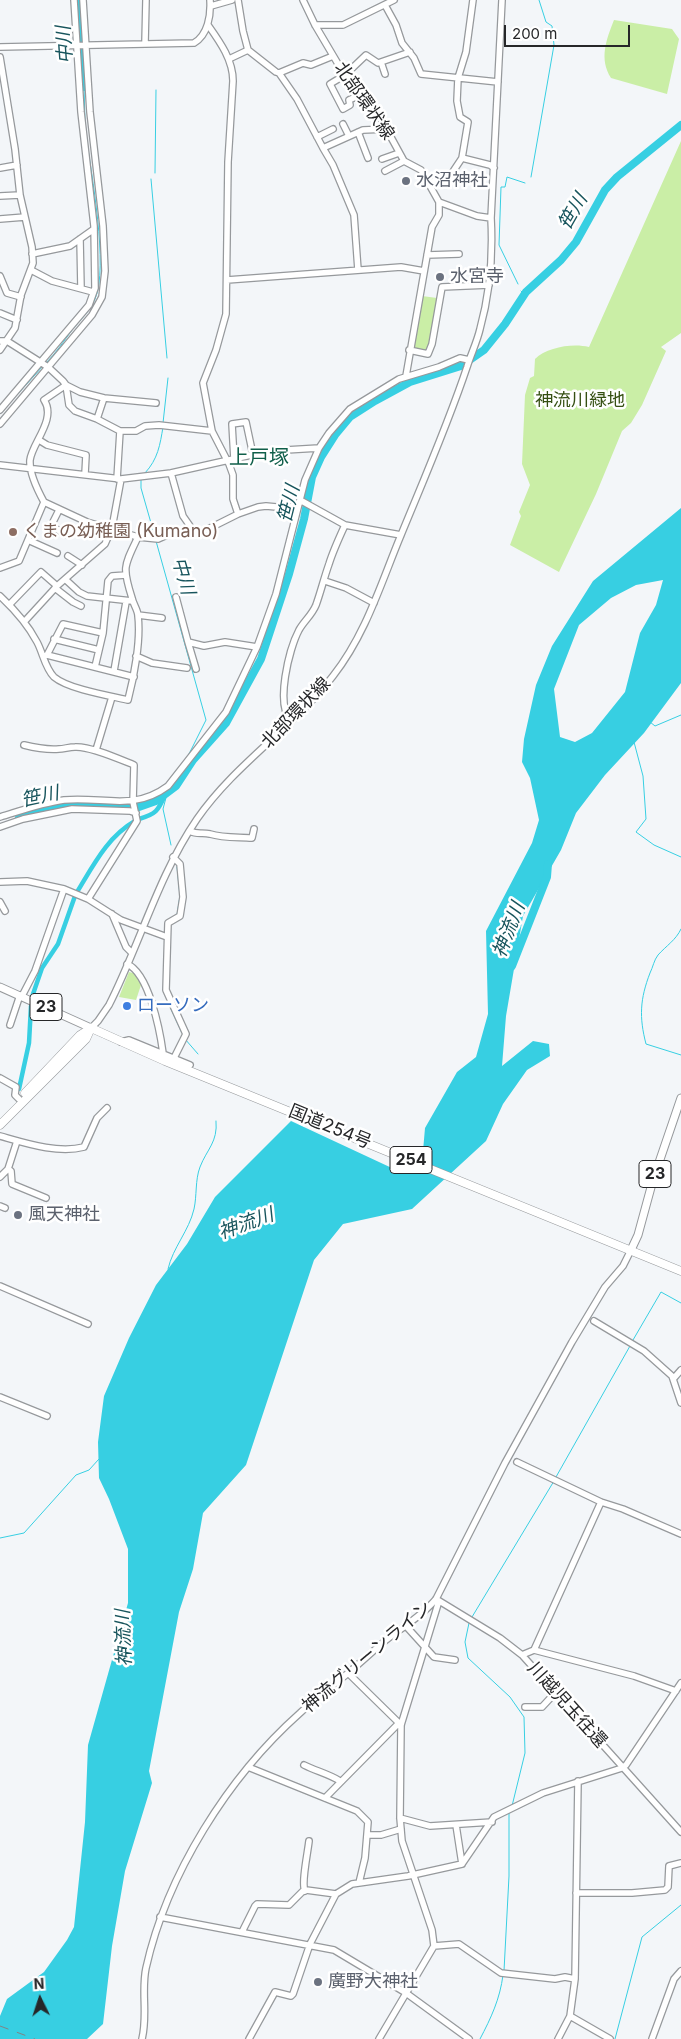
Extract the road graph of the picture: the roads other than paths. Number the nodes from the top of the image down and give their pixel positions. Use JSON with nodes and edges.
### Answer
{"nodes":[{"id":1,"x":74,"y":0,"type":"edge"},
{"id":2,"x":83,"y":0,"type":"edge"},
{"id":3,"x":146,"y":0,"type":"edge"},
{"id":4,"x":232,"y":0,"type":"edge"},
{"id":5,"x":238,"y":0,"type":"edge"},
{"id":6,"x":303,"y":0,"type":"edge"},
{"id":7,"x":394,"y":0,"type":"edge"},
{"id":8,"x":473,"y":0,"type":"edge"},
{"id":9,"x":502,"y":0,"type":"edge"},
{"id":10,"x":210,"y":3,"type":"edge"},
{"id":11,"x":385,"y":5,"type":"junction"},
{"id":12,"x":208,"y":25,"type":"junction"},
{"id":13,"x":315,"y":25,"type":"junction"},
{"id":14,"x":146,"y":43,"type":"junction"},
{"id":15,"x":86,"y":44,"type":"junction"},
{"id":16,"x":76,"y":45,"type":"junction"},
{"id":17,"x":0,"y":47,"type":"edge"},
{"id":18,"x":248,"y":50,"type":"junction"},
{"id":19,"x":410,"y":52,"type":"junction"},
{"id":20,"x":334,"y":56,"type":"junction"},
{"id":21,"x":0,"y":57,"type":"edge"},
{"id":22,"x":229,"y":59,"type":"junction"},
{"id":23,"x":381,"y":62,"type":"junction"},
{"id":24,"x":279,"y":73,"type":"junction"},
{"id":25,"x":385,"y":74,"type":"dead end"},
{"id":26,"x":345,"y":75,"type":"junction"},
{"id":27,"x":2,"y":78,"type":"edge"},
{"id":28,"x":458,"y":78,"type":"junction"},
{"id":29,"x":498,"y":82,"type":"junction"},
{"id":30,"x":360,"y":95,"type":"junction"},
{"id":31,"x":3,"y":97,"type":"edge"},
{"id":32,"x":343,"y":124,"type":"dead end"},
{"id":33,"x":333,"y":129,"type":"dead end"},
{"id":34,"x":387,"y":129,"type":"junction"},
{"id":35,"x":358,"y":132,"type":"junction"},
{"id":36,"x":349,"y":136,"type":"junction"},
{"id":37,"x":317,"y":137,"type":"junction"},
{"id":38,"x":323,"y":148,"type":"junction"},
{"id":39,"x":399,"y":153,"type":"junction"},
{"id":40,"x":368,"y":158,"type":"dead end"},
{"id":41,"x":462,"y":158,"type":"junction"},
{"id":42,"x":382,"y":159,"type":"dead end"},
{"id":43,"x":404,"y":161,"type":"junction"},
{"id":44,"x":17,"y":165,"type":"junction"},
{"id":45,"x":0,"y":168,"type":"edge"},
{"id":46,"x":494,"y":168,"type":"junction"},
{"id":47,"x":385,"y":171,"type":"dead end"},
{"id":48,"x":88,"y":179,"type":"junction"},
{"id":49,"x":98,"y":179,"type":"junction"},
{"id":50,"x":428,"y":184,"type":"junction"},
{"id":51,"x":20,"y":195,"type":"junction"},
{"id":52,"x":0,"y":196,"type":"edge"},
{"id":53,"x":439,"y":202,"type":"junction"},
{"id":54,"x":25,"y":218,"type":"junction"},
{"id":55,"x":491,"y":218,"type":"junction"},
{"id":56,"x":0,"y":219,"type":"edge"},
{"id":57,"x":103,"y":226,"type":"junction"},
{"id":58,"x":94,"y":228,"type":"junction"},
{"id":59,"x":80,"y":239,"type":"junction"},
{"id":60,"x":32,"y":254,"type":"junction"},
{"id":61,"x":459,"y":254,"type":"dead end"},
{"id":62,"x":427,"y":255,"type":"junction"},
{"id":63,"x":30,"y":270,"type":"junction"},
{"id":64,"x":358,"y":270,"type":"junction"},
{"id":65,"x":424,"y":271,"type":"junction"},
{"id":66,"x":0,"y":276,"type":"edge"},
{"id":67,"x":227,"y":280,"type":"junction"},
{"id":68,"x":489,"y":285,"type":"junction"},
{"id":69,"x":81,"y":288,"type":"junction"},
{"id":70,"x":93,"y":292,"type":"junction"},
{"id":71,"x":21,"y":297,"type":"junction"},
{"id":72,"x":0,"y":313,"type":"edge"},
{"id":73,"x":17,"y":320,"type":"junction"},
{"id":74,"x":3,"y":341,"type":"edge"},
{"id":75,"x":0,"y":350,"type":"edge"},
{"id":76,"x":409,"y":350,"type":"junction"},
{"id":77,"x":466,"y":359,"type":"junction"},
{"id":78,"x":39,"y":362,"type":"junction"},
{"id":79,"x":48,"y":367,"type":"junction"},
{"id":80,"x":406,"y":376,"type":"junction"},
{"id":81,"x":66,"y":385,"type":"junction"},
{"id":82,"x":104,"y":398,"type":"junction"},
{"id":83,"x":156,"y":403,"type":"dead end"},
{"id":84,"x":0,"y":410,"type":"edge"},
{"id":85,"x":97,"y":419,"type":"junction"},
{"id":86,"x":0,"y":424,"type":"edge"},
{"id":87,"x":120,"y":431,"type":"junction"},
{"id":88,"x":212,"y":431,"type":"junction"},
{"id":89,"x":39,"y":440,"type":"junction"},
{"id":90,"x":319,"y":448,"type":"junction"},
{"id":91,"x":252,"y":455,"type":"junction"},
{"id":92,"x":231,"y":460,"type":"junction"},
{"id":93,"x":0,"y":465,"type":"edge"},
{"id":94,"x":31,"y":468,"type":"junction"},
{"id":95,"x":171,"y":473,"type":"junction"},
{"id":96,"x":84,"y":474,"type":"junction"},
{"id":97,"x":119,"y":479,"type":"junction"},
{"id":98,"x":300,"y":501,"type":"junction"},
{"id":99,"x":44,"y":502,"type":"junction"},
{"id":100,"x":59,"y":510,"type":"junction"},
{"id":101,"x":238,"y":514,"type":"junction"},
{"id":102,"x":345,"y":525,"type":"junction"},
{"id":103,"x":112,"y":528,"type":"junction"},
{"id":104,"x":191,"y":532,"type":"junction"},
{"id":105,"x":65,"y":534,"type":"dead end"},
{"id":106,"x":401,"y":535,"type":"junction"},
{"id":107,"x":138,"y":537,"type":"junction"},
{"id":108,"x":28,"y":540,"type":"junction"},
{"id":109,"x":57,"y":553,"type":"dead end"},
{"id":110,"x":68,"y":556,"type":"dead end"},
{"id":111,"x":82,"y":565,"type":"junction"},
{"id":112,"x":0,"y":568,"type":"edge"},
{"id":113,"x":126,"y":575,"type":"junction"},
{"id":114,"x":66,"y":580,"type":"junction"},
{"id":115,"x":325,"y":582,"type":"junction"},
{"id":116,"x":56,"y":587,"type":"junction"},
{"id":117,"x":0,"y":596,"type":"edge"},
{"id":118,"x":176,"y":597,"type":"dead end"},
{"id":119,"x":106,"y":599,"type":"junction"},
{"id":120,"x":129,"y":602,"type":"junction"},
{"id":121,"x":374,"y":603,"type":"junction"},
{"id":122,"x":9,"y":605,"type":"junction"},
{"id":123,"x":81,"y":606,"type":"dead end"},
{"id":124,"x":138,"y":615,"type":"junction"},
{"id":125,"x":162,"y":618,"type":"dead end"},
{"id":126,"x":24,"y":622,"type":"junction"},
{"id":127,"x":103,"y":633,"type":"junction"},
{"id":128,"x":54,"y":639,"type":"junction"},
{"id":129,"x":188,"y":642,"type":"junction"},
{"id":130,"x":258,"y":647,"type":"junction"},
{"id":131,"x":99,"y":650,"type":"junction"},
{"id":132,"x":45,"y":656,"type":"junction"},
{"id":133,"x":136,"y":656,"type":"junction"},
{"id":134,"x":95,"y":667,"type":"junction"},
{"id":135,"x":187,"y":668,"type":"dead end"},
{"id":136,"x":196,"y":669,"type":"dead end"},
{"id":137,"x":114,"y":671,"type":"junction"},
{"id":138,"x":134,"y":677,"type":"junction"},
{"id":139,"x":112,"y":697,"type":"junction"},
{"id":140,"x":291,"y":721,"type":"junction"},
{"id":141,"x":24,"y":745,"type":"dead end"},
{"id":142,"x":96,"y":750,"type":"junction"},
{"id":143,"x":133,"y":802,"type":"junction"},
{"id":144,"x":135,"y":812,"type":"junction"},
{"id":145,"x":0,"y":817,"type":"edge"},
{"id":146,"x":0,"y":827,"type":"edge"},
{"id":147,"x":254,"y":829,"type":"dead end"},
{"id":148,"x":190,"y":831,"type":"junction"},
{"id":149,"x":173,"y":857,"type":"junction"},
{"id":150,"x":0,"y":882,"type":"edge"},
{"id":151,"x":64,"y":889,"type":"junction"},
{"id":152,"x":88,"y":899,"type":"junction"},
{"id":153,"x":0,"y":902,"type":"edge"},
{"id":154,"x":5,"y":911,"type":"dead end"},
{"id":155,"x":112,"y":914,"type":"junction"},
{"id":156,"x":142,"y":929,"type":"junction"},
{"id":157,"x":168,"y":937,"type":"junction"},
{"id":158,"x":132,"y":953,"type":"junction"},
{"id":159,"x":127,"y":964,"type":"junction"},
{"id":160,"x":0,"y":987,"type":"edge"},
{"id":161,"x":21,"y":996,"type":"junction"},
{"id":162,"x":10,"y":1024,"type":"dead end"},
{"id":163,"x":91,"y":1028,"type":"junction"},
{"id":164,"x":121,"y":1042,"type":"junction"},
{"id":165,"x":163,"y":1053,"type":"junction"},
{"id":166,"x":174,"y":1058,"type":"junction"},
{"id":167,"x":190,"y":1065,"type":"dead end"},
{"id":168,"x":0,"y":1078,"type":"edge"},
{"id":169,"x":681,"y":1098,"type":"edge"},
{"id":170,"x":19,"y":1099,"type":"junction"},
{"id":171,"x":107,"y":1108,"type":"dead end"},
{"id":172,"x":0,"y":1121,"type":"edge"},
{"id":173,"x":0,"y":1125,"type":"edge"},
{"id":174,"x":0,"y":1136,"type":"edge"},
{"id":175,"x":17,"y":1141,"type":"junction"},
{"id":176,"x":8,"y":1169,"type":"junction"},
{"id":177,"x":0,"y":1177,"type":"edge"},
{"id":178,"x":46,"y":1198,"type":"dead end"},
{"id":179,"x":628,"y":1249,"type":"junction"},
{"id":180,"x":681,"y":1271,"type":"edge"},
{"id":181,"x":0,"y":1286,"type":"edge"},
{"id":182,"x":594,"y":1321,"type":"dead end"},
{"id":183,"x":88,"y":1324,"type":"dead end"},
{"id":184,"x":681,"y":1370,"type":"edge"},
{"id":185,"x":674,"y":1378,"type":"junction"},
{"id":186,"x":0,"y":1397,"type":"edge"},
{"id":187,"x":680,"y":1399,"type":"edge"},
{"id":188,"x":47,"y":1416,"type":"dead end"},
{"id":189,"x":517,"y":1462,"type":"dead end"},
{"id":190,"x":601,"y":1502,"type":"junction"},
{"id":191,"x":681,"y":1534,"type":"edge"},
{"id":192,"x":436,"y":1599,"type":"junction"},
{"id":193,"x":405,"y":1625,"type":"junction"},
{"id":194,"x":424,"y":1648,"type":"junction"},
{"id":195,"x":534,"y":1650,"type":"junction"},
{"id":196,"x":522,"y":1655,"type":"junction"},
{"id":197,"x":454,"y":1660,"type":"dead end"},
{"id":198,"x":348,"y":1673,"type":"junction"},
{"id":199,"x":681,"y":1683,"type":"edge"},
{"id":200,"x":676,"y":1691,"type":"junction"},
{"id":201,"x":556,"y":1692,"type":"junction"},
{"id":202,"x":525,"y":1707,"type":"dead end"},
{"id":203,"x":399,"y":1724,"type":"junction"},
{"id":204,"x":304,"y":1765,"type":"dead end"},
{"id":205,"x":248,"y":1768,"type":"junction"},
{"id":206,"x":622,"y":1768,"type":"junction"},
{"id":207,"x":340,"y":1781,"type":"junction"},
{"id":208,"x":578,"y":1781,"type":"junction"},
{"id":209,"x":325,"y":1798,"type":"junction"},
{"id":210,"x":400,"y":1818,"type":"junction"},
{"id":211,"x":492,"y":1822,"type":"junction"},
{"id":212,"x":456,"y":1824,"type":"junction"},
{"id":213,"x":401,"y":1829,"type":"junction"},
{"id":214,"x":681,"y":1832,"type":"edge"},
{"id":215,"x":367,"y":1835,"type":"junction"},
{"id":216,"x":309,"y":1841,"type":"dead end"},
{"id":217,"x":681,"y":1863,"type":"edge"},
{"id":218,"x":462,"y":1864,"type":"junction"},
{"id":219,"x":414,"y":1875,"type":"junction"},
{"id":220,"x":359,"y":1883,"type":"junction"},
{"id":221,"x":305,"y":1890,"type":"junction"},
{"id":222,"x":576,"y":1893,"type":"junction"},
{"id":223,"x":336,"y":1894,"type":"junction"},
{"id":224,"x":160,"y":1917,"type":"junction"},
{"id":225,"x":242,"y":1932,"type":"junction"},
{"id":226,"x":310,"y":1944,"type":"junction"},
{"id":227,"x":434,"y":1946,"type":"junction"},
{"id":228,"x":681,"y":1972,"type":"edge"},
{"id":229,"x":575,"y":1979,"type":"junction"},
{"id":230,"x":406,"y":1993,"type":"junction"},
{"id":231,"x":570,"y":2016,"type":"junction"},
{"id":232,"x":144,"y":2037,"type":"edge"},
{"id":233,"x":249,"y":2039,"type":"edge"},
{"id":234,"x":379,"y":2039,"type":"edge"},
{"id":235,"x":469,"y":2039,"type":"edge"},
{"id":236,"x":558,"y":2039,"type":"edge"},
{"id":237,"x":610,"y":2039,"type":"edge"},
{"id":238,"x":652,"y":2039,"type":"edge"}],
"edges":[{"from":1,"to":16,"type":"street"},
{"from":2,"to":15,"type":"street"},
{"from":3,"to":14,"type":"street"},
{"from":4,"to":10,"type":"street"},
{"from":5,"to":18,"type":"street"},
{"from":6,"to":13,"type":"street","name":"北部環状線"},
{"from":7,"to":11,"type":"street"},
{"from":8,"to":28,"type":"street"},
{"from":9,"to":29,"type":"street"},
{"from":10,"to":12,"type":"street"},
{"from":11,"to":13,"type":"street"},
{"from":11,"to":19,"type":"street"},
{"from":12,"to":14,"type":"street"},
{"from":12,"to":22,"type":"street"},
{"from":13,"to":20,"type":"street","name":"北部環状線"},
{"from":14,"to":15,"type":"street"},
{"from":15,"to":16,"type":"street"},
{"from":15,"to":49,"type":"street"},
{"from":16,"to":17,"type":"street"},
{"from":16,"to":48,"type":"street"},
{"from":18,"to":22,"type":"street"},
{"from":18,"to":24,"type":"street"},
{"from":19,"to":23,"type":"street"},
{"from":19,"to":28,"type":"street"},
{"from":20,"to":24,"type":"street"},
{"from":20,"to":26,"type":"street","name":"北部環状線"},
{"from":21,"to":27,"type":"street"},
{"from":22,"to":67,"type":"street"},
{"from":23,"to":25,"type":"street"},
{"from":23,"to":26,"type":"street"},
{"from":24,"to":37,"type":"street"},
{"from":26,"to":30,"type":"street","name":"北部環状線"},
{"from":26,"to":30,"type":"street"},
{"from":27,"to":31,"type":"street"},
{"from":28,"to":29,"type":"street"},
{"from":28,"to":41,"type":"street"},
{"from":29,"to":46,"type":"street"},
{"from":30,"to":34,"type":"street","name":"北部環状線"},
{"from":31,"to":44,"type":"street"},
{"from":32,"to":36,"type":"street"},
{"from":33,"to":37,"type":"street"},
{"from":34,"to":35,"type":"street"},
{"from":34,"to":39,"type":"street","name":"北部環状線"},
{"from":35,"to":36,"type":"street"},
{"from":35,"to":40,"type":"street"},
{"from":36,"to":38,"type":"street"},
{"from":37,"to":38,"type":"street"},
{"from":38,"to":64,"type":"street"},
{"from":39,"to":42,"type":"street"},
{"from":39,"to":43,"type":"street","name":"北部環状線"},
{"from":41,"to":46,"type":"street"},
{"from":41,"to":50,"type":"street"},
{"from":43,"to":47,"type":"street"},
{"from":43,"to":50,"type":"street","name":"北部環状線"},
{"from":44,"to":45,"type":"street"},
{"from":44,"to":51,"type":"street"},
{"from":46,"to":55,"type":"street"},
{"from":48,"to":49,"type":"street"},
{"from":48,"to":58,"type":"street"},
{"from":49,"to":57,"type":"street"},
{"from":50,"to":53,"type":"street","name":"北部環状線"},
{"from":51,"to":52,"type":"street"},
{"from":51,"to":54,"type":"street"},
{"from":53,"to":55,"type":"street"},
{"from":53,"to":62,"type":"street"},
{"from":54,"to":56,"type":"street"},
{"from":54,"to":60,"type":"street"},
{"from":55,"to":68,"type":"street"},
{"from":57,"to":58,"type":"street"},
{"from":57,"to":79,"type":"street"},
{"from":58,"to":59,"type":"street"},
{"from":58,"to":70,"type":"street"},
{"from":59,"to":60,"type":"street"},
{"from":59,"to":69,"type":"street"},
{"from":60,"to":63,"type":"street"},
{"from":61,"to":62,"type":"street"},
{"from":62,"to":65,"type":"street"},
{"from":63,"to":69,"type":"street"},
{"from":63,"to":71,"type":"street"},
{"from":64,"to":65,"type":"street"},
{"from":64,"to":67,"type":"street"},
{"from":65,"to":76,"type":"street"},
{"from":66,"to":71,"type":"street"},
{"from":67,"to":88,"type":"street"},
{"from":68,"to":76,"type":"street"},
{"from":68,"to":77,"type":"street"},
{"from":69,"to":70,"type":"street"},
{"from":70,"to":78,"type":"street"},
{"from":71,"to":73,"type":"street"},
{"from":72,"to":73,"type":"street"},
{"from":73,"to":74,"type":"street"},
{"from":74,"to":75,"type":"street"},
{"from":74,"to":78,"type":"street"},
{"from":76,"to":80,"type":"street"},
{"from":77,"to":80,"type":"street"},
{"from":77,"to":106,"type":"street","name":"北部環状線"},
{"from":78,"to":79,"type":"street"},
{"from":78,"to":84,"type":"street"},
{"from":79,"to":81,"type":"street"},
{"from":79,"to":86,"type":"street"},
{"from":80,"to":90,"type":"street"},
{"from":81,"to":82,"type":"street"},
{"from":81,"to":85,"type":"street"},
{"from":81,"to":89,"type":"street"},
{"from":82,"to":83,"type":"street"},
{"from":82,"to":85,"type":"street"},
{"from":85,"to":87,"type":"street"},
{"from":87,"to":88,"type":"street"},
{"from":87,"to":97,"type":"street"},
{"from":88,"to":92,"type":"street"},
{"from":89,"to":94,"type":"street"},
{"from":89,"to":96,"type":"street"},
{"from":90,"to":91,"type":"street"},
{"from":90,"to":98,"type":"street"},
{"from":91,"to":92,"type":"street"},
{"from":91,"to":92,"type":"street"},
{"from":92,"to":95,"type":"street"},
{"from":92,"to":101,"type":"street"},
{"from":93,"to":94,"type":"street"},
{"from":94,"to":96,"type":"street"},
{"from":94,"to":99,"type":"street"},
{"from":95,"to":97,"type":"street"},
{"from":95,"to":104,"type":"street"},
{"from":96,"to":97,"type":"street"},
{"from":97,"to":103,"type":"street"},
{"from":98,"to":101,"type":"street"},
{"from":98,"to":102,"type":"street"},
{"from":98,"to":130,"type":"street"},
{"from":99,"to":100,"type":"street"},
{"from":99,"to":108,"type":"street"},
{"from":100,"to":103,"type":"street"},
{"from":100,"to":105,"type":"street"},
{"from":101,"to":104,"type":"street"},
{"from":102,"to":106,"type":"street"},
{"from":102,"to":115,"type":"street"},
{"from":103,"to":107,"type":"street"},
{"from":103,"to":111,"type":"street"},
{"from":104,"to":107,"type":"street"},
{"from":106,"to":121,"type":"street","name":"北部環状線"},
{"from":107,"to":113,"type":"street"},
{"from":108,"to":109,"type":"street"},
{"from":108,"to":112,"type":"street"},
{"from":110,"to":111,"type":"street"},
{"from":111,"to":114,"type":"street"},
{"from":113,"to":119,"type":"street"},
{"from":113,"to":120,"type":"street"},
{"from":114,"to":116,"type":"street"},
{"from":114,"to":119,"type":"street"},
{"from":115,"to":121,"type":"street"},
{"from":115,"to":140,"type":"street"},
{"from":116,"to":122,"type":"street"},
{"from":116,"to":123,"type":"street"},
{"from":116,"to":126,"type":"street"},
{"from":117,"to":122,"type":"street"},
{"from":118,"to":129,"type":"street"},
{"from":119,"to":120,"type":"street"},
{"from":119,"to":127,"type":"street"},
{"from":120,"to":124,"type":"street"},
{"from":120,"to":137,"type":"street"},
{"from":121,"to":140,"type":"street","name":"北部環状線"},
{"from":122,"to":126,"type":"street"},
{"from":124,"to":125,"type":"street"},
{"from":124,"to":133,"type":"street"},
{"from":126,"to":132,"type":"street"},
{"from":127,"to":128,"type":"street"},
{"from":127,"to":131,"type":"street"},
{"from":128,"to":131,"type":"street"},
{"from":128,"to":132,"type":"street"},
{"from":129,"to":130,"type":"street"},
{"from":129,"to":136,"type":"street"},
{"from":130,"to":143,"type":"street"},
{"from":131,"to":134,"type":"street"},
{"from":132,"to":134,"type":"street"},
{"from":132,"to":139,"type":"street"},
{"from":133,"to":135,"type":"street"},
{"from":133,"to":138,"type":"street"},
{"from":134,"to":137,"type":"street"},
{"from":137,"to":138,"type":"street"},
{"from":138,"to":139,"type":"street"},
{"from":139,"to":142,"type":"street"},
{"from":140,"to":148,"type":"street","name":"北部環状線"},
{"from":141,"to":142,"type":"street"},
{"from":142,"to":143,"type":"street"},
{"from":143,"to":144,"type":"street"},
{"from":143,"to":145,"type":"street"},
{"from":144,"to":146,"type":"street"},
{"from":144,"to":152,"type":"street"},
{"from":147,"to":148,"type":"street"},
{"from":148,"to":149,"type":"street","name":"北部環状線"},
{"from":149,"to":156,"type":"street","name":"北部環状線"},
{"from":149,"to":157,"type":"street"},
{"from":150,"to":151,"type":"street"},
{"from":151,"to":152,"type":"street"},
{"from":151,"to":161,"type":"street"},
{"from":152,"to":155,"type":"street"},
{"from":153,"to":154,"type":"street"},
{"from":155,"to":156,"type":"street"},
{"from":155,"to":158,"type":"street"},
{"from":156,"to":157,"type":"street"},
{"from":156,"to":158,"type":"street","name":"北部環状線"},
{"from":157,"to":166,"type":"street"},
{"from":158,"to":159,"type":"street","name":"北部環状線"},
{"from":159,"to":163,"type":"street","name":"北部環状線"},
{"from":159,"to":165,"type":"street"},
{"from":160,"to":161,"type":"main road","number":"23"},
{"from":161,"to":162,"type":"street"},
{"from":161,"to":163,"type":"main road","number":"23"},
{"from":163,"to":164,"type":"highway","name":"国道254号","number":"254"},
{"from":163,"to":170,"type":"highway"},
{"from":163,"to":173,"type":"highway"},
{"from":164,"to":165,"type":"street"},
{"from":164,"to":179,"type":"highway","name":"国道254号","number":"254"},
{"from":165,"to":166,"type":"street"},
{"from":166,"to":167,"type":"street"},
{"from":168,"to":170,"type":"street"},
{"from":169,"to":179,"type":"main road","number":"23"},
{"from":170,"to":172,"type":"highway"},
{"from":171,"to":175,"type":"street"},
{"from":174,"to":175,"type":"street"},
{"from":175,"to":176,"type":"street"},
{"from":176,"to":177,"type":"street"},
{"from":176,"to":178,"type":"street"},
{"from":179,"to":180,"type":"highway","name":"国道254号","number":"254"},
{"from":179,"to":192,"type":"street","name":"神流グリーンライン"},
{"from":181,"to":183,"type":"street"},
{"from":182,"to":185,"type":"street"},
{"from":184,"to":185,"type":"street"},
{"from":185,"to":187,"type":"street"},
{"from":186,"to":188,"type":"street"},
{"from":189,"to":190,"type":"street"},
{"from":190,"to":191,"type":"street"},
{"from":190,"to":195,"type":"street"},
{"from":192,"to":193,"type":"street","name":"神流グリーンライン"},
{"from":192,"to":194,"type":"street"},
{"from":192,"to":196,"type":"street","name":"川越児玉往還"},
{"from":193,"to":194,"type":"street"},
{"from":193,"to":198,"type":"street","name":"神流グリーンライン"},
{"from":194,"to":197,"type":"street"},
{"from":194,"to":203,"type":"street"},
{"from":195,"to":196,"type":"street"},
{"from":195,"to":200,"type":"street"},
{"from":196,"to":201,"type":"street","name":"川越児玉往還"},
{"from":198,"to":203,"type":"street"},
{"from":198,"to":205,"type":"street","name":"神流グリーンライン"},
{"from":199,"to":200,"type":"street"},
{"from":200,"to":206,"type":"street"},
{"from":201,"to":202,"type":"street"},
{"from":201,"to":206,"type":"street","name":"川越児玉往還"},
{"from":203,"to":207,"type":"street"},
{"from":203,"to":210,"type":"street"},
{"from":204,"to":207,"type":"street"},
{"from":205,"to":209,"type":"street"},
{"from":205,"to":224,"type":"street","name":"神流グリーンライン"},
{"from":206,"to":208,"type":"street"},
{"from":206,"to":214,"type":"street","name":"川越児玉往還"},
{"from":207,"to":209,"type":"street"},
{"from":208,"to":211,"type":"street"},
{"from":208,"to":222,"type":"street"},
{"from":209,"to":215,"type":"street"},
{"from":210,"to":212,"type":"street"},
{"from":210,"to":213,"type":"street"},
{"from":211,"to":212,"type":"street"},
{"from":211,"to":218,"type":"street"},
{"from":212,"to":218,"type":"street"},
{"from":213,"to":215,"type":"street"},
{"from":213,"to":219,"type":"street"},
{"from":215,"to":220,"type":"street"},
{"from":216,"to":221,"type":"street"},
{"from":217,"to":222,"type":"street"},
{"from":218,"to":219,"type":"street"},
{"from":219,"to":220,"type":"street"},
{"from":219,"to":227,"type":"street"},
{"from":220,"to":223,"type":"street"},
{"from":221,"to":223,"type":"street"},
{"from":221,"to":225,"type":"street"},
{"from":222,"to":229,"type":"street"},
{"from":223,"to":226,"type":"street"},
{"from":224,"to":225,"type":"street"},
{"from":224,"to":232,"type":"street","name":"神流グリーンライン"},
{"from":225,"to":226,"type":"street"},
{"from":226,"to":230,"type":"street"},
{"from":226,"to":233,"type":"street"},
{"from":227,"to":229,"type":"street"},
{"from":227,"to":230,"type":"street"},
{"from":228,"to":238,"type":"street"},
{"from":229,"to":231,"type":"street"},
{"from":230,"to":234,"type":"street"},
{"from":230,"to":235,"type":"street"},
{"from":231,"to":236,"type":"street"},
{"from":231,"to":237,"type":"street"}]}
